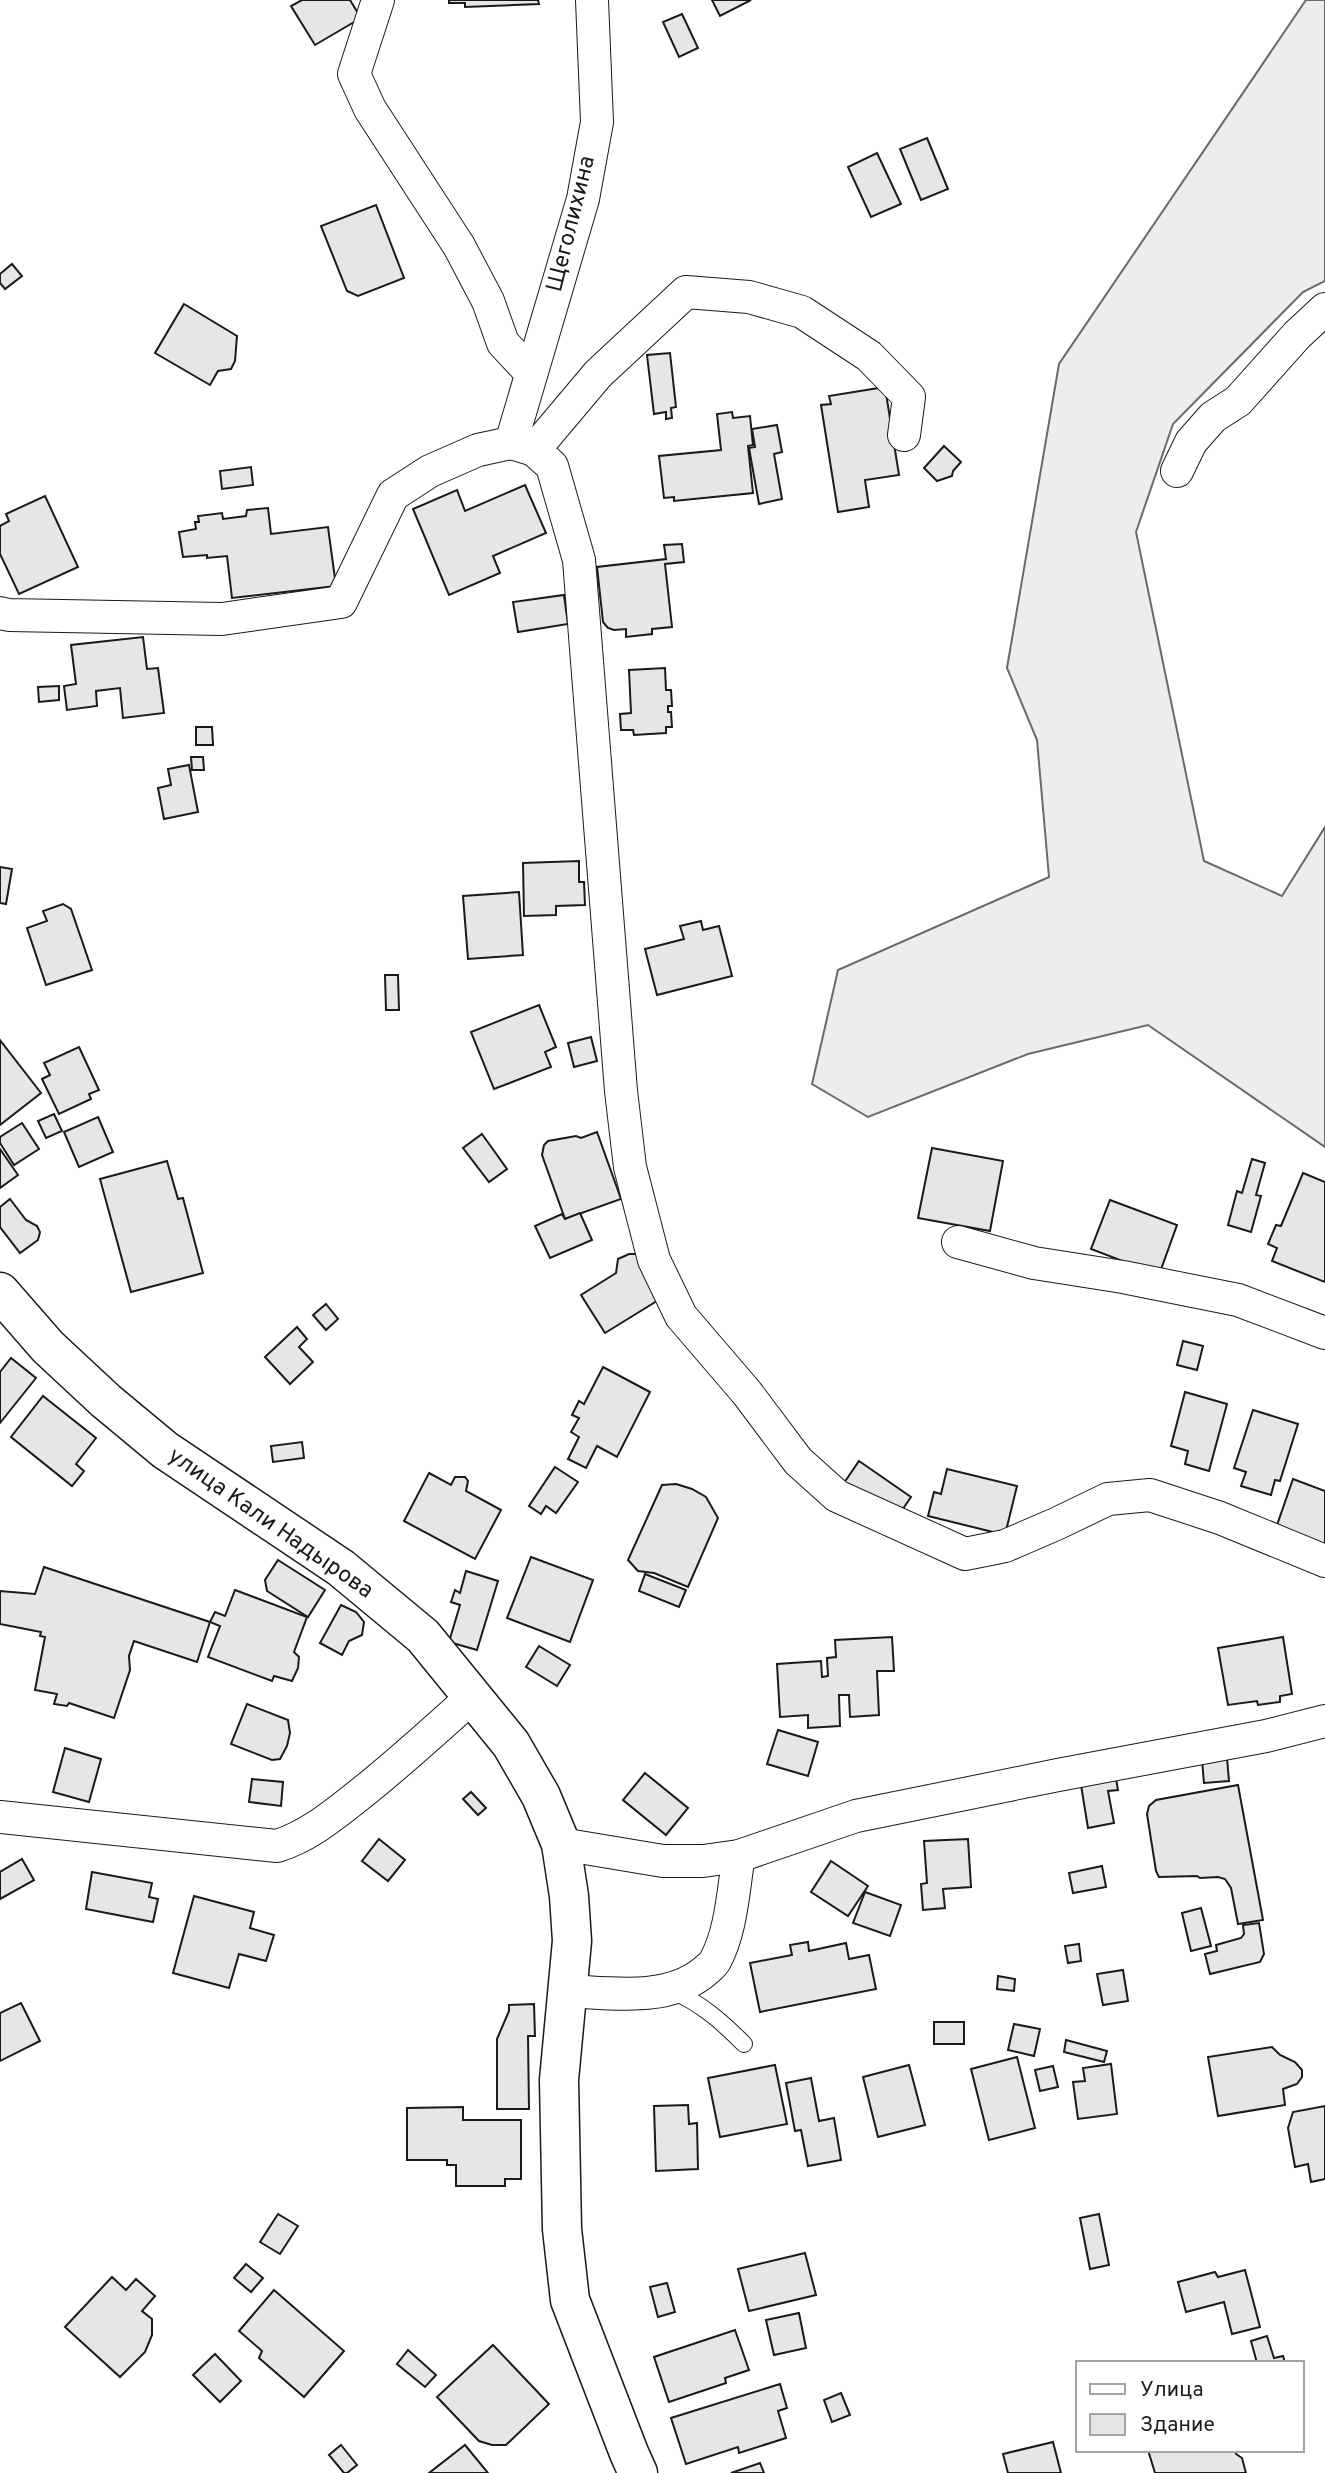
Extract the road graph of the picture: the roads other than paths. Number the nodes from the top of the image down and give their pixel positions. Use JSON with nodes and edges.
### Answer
{"nodes":[{"id":1,"x":378,"y":0,"type":"edge"},
{"id":2,"x":592,"y":0,"type":"edge"},
{"id":3,"x":1325,"y":309,"type":"edge"},
{"id":4,"x":531,"y":373,"type":"junction"},
{"id":5,"x":904,"y":435,"type":"dead end"},
{"id":6,"x":522,"y":447,"type":"junction"},
{"id":7,"x":1177,"y":471,"type":"dead end"},
{"id":8,"x":0,"y":613,"type":"edge"},
{"id":9,"x":958,"y":1242,"type":"dead end"},
{"id":10,"x":0,"y":1292,"type":"edge"},
{"id":11,"x":1325,"y":1333,"type":"edge"},
{"id":12,"x":1325,"y":1561,"type":"edge"},
{"id":13,"x":472,"y":1697,"type":"junction"},
{"id":14,"x":1325,"y":1721,"type":"edge"},
{"id":15,"x":0,"y":1816,"type":"edge"},
{"id":16,"x":561,"y":1844,"type":"junction"},
{"id":17,"x":740,"y":1856,"type":"junction"},
{"id":18,"x":669,"y":1990,"type":"junction"},
{"id":19,"x":568,"y":1991,"type":"junction"},
{"id":20,"x":744,"y":2044,"type":"dead end"},
{"id":21,"x":628,"y":2470,"type":"edge"}],
"edges":[{"from":1,"to":4,"type":"street"},
{"from":2,"to":4,"type":"street","name":"Щеголихина"},
{"from":3,"to":7,"type":"street"},
{"from":4,"to":6,"type":"street","name":"Щеголихина"},
{"from":5,"to":6,"type":"street"},
{"from":6,"to":8,"type":"street"},
{"from":6,"to":12,"type":"street"},
{"from":9,"to":11,"type":"street"},
{"from":10,"to":13,"type":"street","name":"улица Кали Надырова"},
{"from":13,"to":15,"type":"street"},
{"from":13,"to":16,"type":"street","name":"улица Кали Надырова"},
{"from":14,"to":17,"type":"street"},
{"from":16,"to":17,"type":"street"},
{"from":16,"to":19,"type":"street","name":"улица Кали Надырова"},
{"from":17,"to":18,"type":"street"},
{"from":18,"to":19,"type":"street"},
{"from":18,"to":20,"type":"lane"},
{"from":19,"to":21,"type":"street","name":"улица Кали Надырова"}]}
